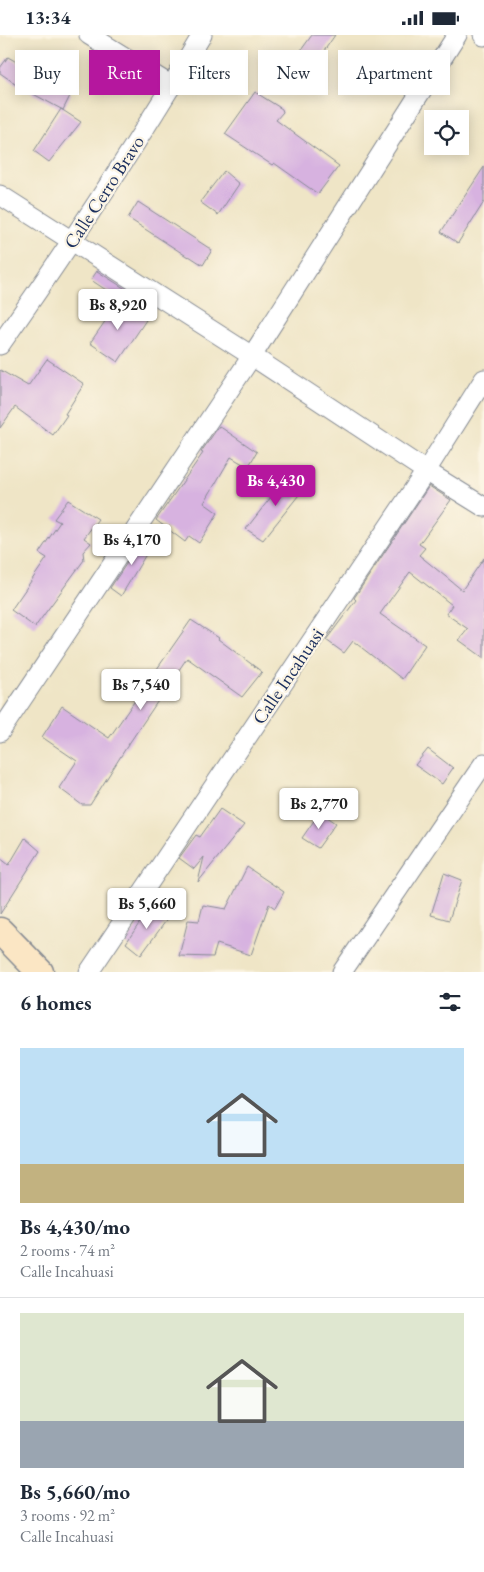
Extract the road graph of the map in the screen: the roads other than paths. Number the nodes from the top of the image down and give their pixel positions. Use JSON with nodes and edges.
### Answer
{"nodes":[{"id":1,"x":89,"y":35,"type":"edge"},
{"id":2,"x":202,"y":35,"type":"edge"},
{"id":3,"x":457,"y":35,"type":"edge"},
{"id":4,"x":193,"y":50,"type":"edge"},
{"id":5,"x":170,"y":85,"type":"edge"},
{"id":6,"x":170,"y":89,"type":"edge"},
{"id":7,"x":0,"y":195,"type":"edge"},
{"id":8,"x":72,"y":242,"type":"junction"},
{"id":9,"x":0,"y":345,"type":"edge"},
{"id":10,"x":252,"y":356,"type":"junction"},
{"id":11,"x":484,"y":379,"type":"edge"},
{"id":12,"x":426,"y":471,"type":"junction"},
{"id":13,"x":484,"y":507,"type":"edge"},
{"id":14,"x":0,"y":732,"type":"edge"},
{"id":15,"x":484,"y":763,"type":"edge"},
{"id":16,"x":0,"y":931,"type":"edge"},
{"id":17,"x":40,"y":972,"type":"edge"},
{"id":18,"x":89,"y":972,"type":"edge"},
{"id":19,"x":342,"y":972,"type":"edge"}],
"edges":[{"from":1,"to":5,"type":"street"},
{"from":2,"to":4,"type":"street","name":"Calle Cerro Bravo"},
{"from":3,"to":10,"type":"street"},
{"from":6,"to":8,"type":"street","name":"Calle Cerro Bravo"},
{"from":7,"to":8,"type":"street"},
{"from":8,"to":9,"type":"street","name":"Calle Cerro Bravo"},
{"from":8,"to":10,"type":"street"},
{"from":10,"to":12,"type":"street"},
{"from":10,"to":14,"type":"street"},
{"from":11,"to":12,"type":"street","name":"Calle Incahuasi"},
{"from":12,"to":13,"type":"street"},
{"from":12,"to":18,"type":"street","name":"Calle Incahuasi"},
{"from":15,"to":19,"type":"street"},
{"from":16,"to":17,"type":"street"}]}
